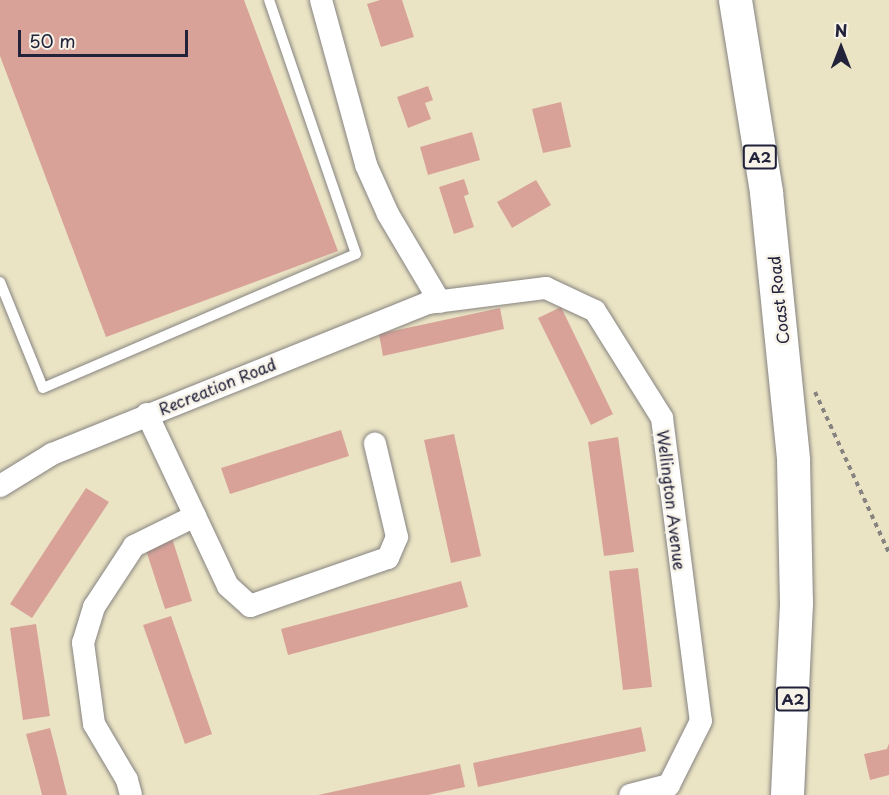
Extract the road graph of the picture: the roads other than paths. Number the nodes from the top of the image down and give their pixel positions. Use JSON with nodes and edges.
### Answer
{"nodes":[{"id":1,"x":269,"y":0,"type":"edge"},
{"id":2,"x":321,"y":0,"type":"edge"},
{"id":3,"x":735,"y":0,"type":"edge"},
{"id":4,"x":0,"y":282,"type":"edge"},
{"id":5,"x":440,"y":302,"type":"junction"},
{"id":6,"x":147,"y":414,"type":"junction"},
{"id":7,"x":375,"y":444,"type":"dead end"},
{"id":8,"x":0,"y":486,"type":"edge"},
{"id":9,"x":195,"y":516,"type":"junction"},
{"id":10,"x":667,"y":790,"type":"edge"},
{"id":11,"x":131,"y":795,"type":"edge"},
{"id":12,"x":630,"y":795,"type":"edge"},
{"id":13,"x":787,"y":795,"type":"edge"}],
"edges":[{"from":1,"to":4,"type":"lane"},
{"from":2,"to":5,"type":"street"},
{"from":3,"to":13,"type":"main road","name":"Coast Road","number":"A2"},
{"from":5,"to":6,"type":"street","name":"Recreation Road"},
{"from":5,"to":10,"type":"street","name":"Wellington Avenue"},
{"from":6,"to":8,"type":"street","name":"Recreation Road"},
{"from":6,"to":9,"type":"street"},
{"from":7,"to":9,"type":"street"},
{"from":9,"to":11,"type":"street"},
{"from":10,"to":12,"type":"street","name":"Wellington Avenue"}]}
